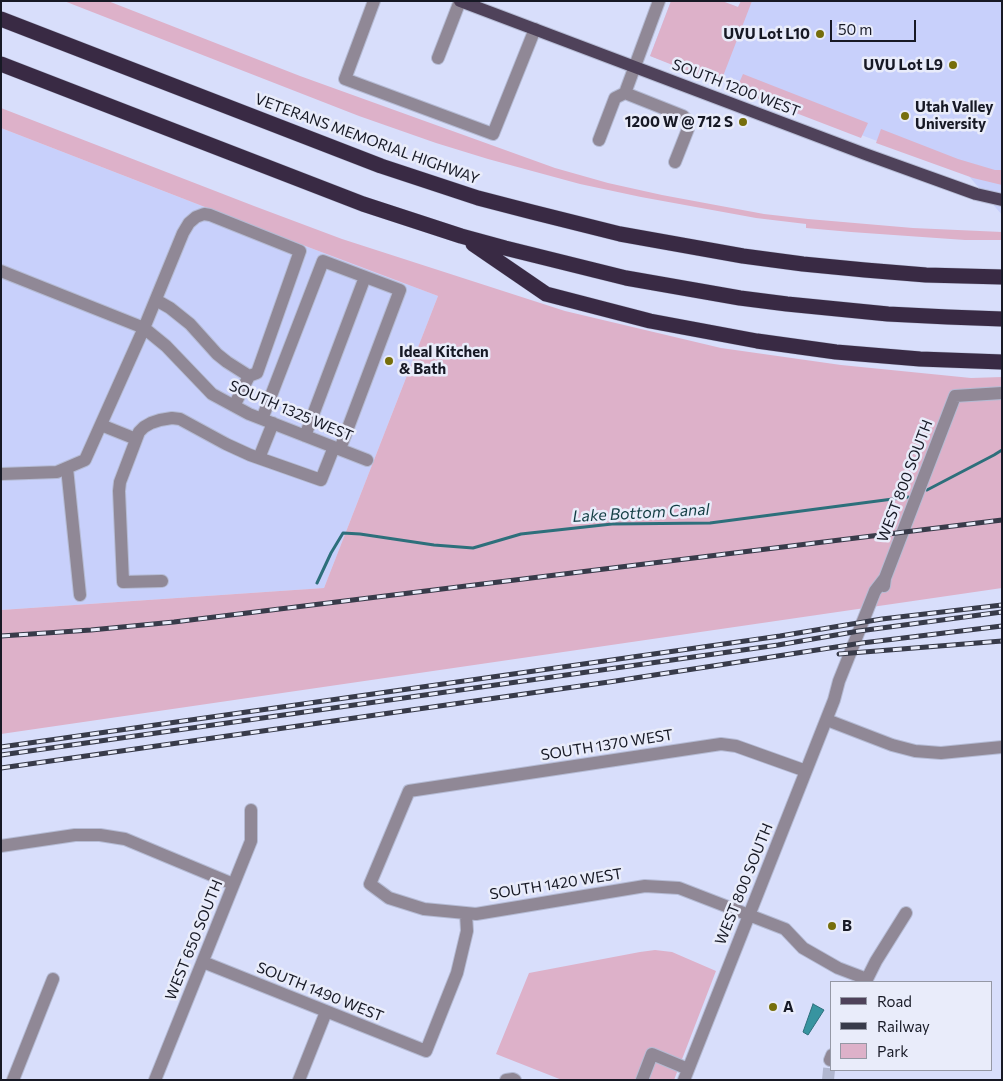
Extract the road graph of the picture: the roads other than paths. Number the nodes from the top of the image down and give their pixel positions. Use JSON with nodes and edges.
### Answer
{"nodes":[{"id":1,"x":374,"y":1,"type":"edge"},
{"id":2,"x":460,"y":1,"type":"edge"},
{"id":3,"x":659,"y":1,"type":"edge"},
{"id":4,"x":1,"y":19,"type":"edge"},
{"id":5,"x":535,"y":29,"type":"junction"},
{"id":6,"x":438,"y":58,"type":"dead end"},
{"id":7,"x":1,"y":64,"type":"edge"},
{"id":8,"x":635,"y":67,"type":"junction"},
{"id":9,"x":625,"y":93,"type":"junction"},
{"id":10,"x":599,"y":140,"type":"dead end"},
{"id":11,"x":675,"y":162,"type":"dead end"},
{"id":12,"x":1002,"y":200,"type":"edge"},
{"id":13,"x":461,"y":236,"type":"junction"},
{"id":14,"x":1,"y":271,"type":"edge"},
{"id":15,"x":365,"y":277,"type":"junction"},
{"id":16,"x":1002,"y":277,"type":"edge"},
{"id":17,"x":156,"y":300,"type":"junction"},
{"id":18,"x":1002,"y":318,"type":"edge"},
{"id":19,"x":144,"y":328,"type":"junction"},
{"id":20,"x":1002,"y":362,"type":"edge"},
{"id":21,"x":249,"y":376,"type":"junction"},
{"id":22,"x":1002,"y":393,"type":"edge"},
{"id":23,"x":234,"y":406,"type":"junction"},
{"id":24,"x":268,"y":421,"type":"junction"},
{"id":25,"x":101,"y":425,"type":"junction"},
{"id":26,"x":306,"y":436,"type":"junction"},
{"id":27,"x":136,"y":439,"type":"junction"},
{"id":28,"x":337,"y":448,"type":"junction"},
{"id":29,"x":259,"y":458,"type":"junction"},
{"id":30,"x":367,"y":460,"type":"dead end"},
{"id":31,"x":62,"y":470,"type":"junction"},
{"id":32,"x":1,"y":474,"type":"edge"},
{"id":33,"x":162,"y":581,"type":"dead end"},
{"id":34,"x":80,"y":595,"type":"dead end"},
{"id":35,"x":827,"y":720,"type":"junction"},
{"id":36,"x":1002,"y":747,"type":"edge"},
{"id":37,"x":806,"y":771,"type":"junction"},
{"id":38,"x":251,"y":810,"type":"dead end"},
{"id":39,"x":1,"y":846,"type":"edge"},
{"id":40,"x":233,"y":884,"type":"junction"},
{"id":41,"x":370,"y":884,"type":"joint"},
{"id":42,"x":906,"y":913,"type":"dead end"},
{"id":43,"x":466,"y":914,"type":"junction"},
{"id":44,"x":749,"y":915,"type":"junction"},
{"id":45,"x":203,"y":962,"type":"junction"},
{"id":46,"x":53,"y":979,"type":"dead end"},
{"id":47,"x":866,"y":980,"type":"edge"},
{"id":48,"x":326,"y":1012,"type":"junction"},
{"id":49,"x":686,"y":1074,"type":"edge"},
{"id":50,"x":13,"y":1080,"type":"edge"},
{"id":51,"x":155,"y":1080,"type":"edge"},
{"id":52,"x":298,"y":1080,"type":"edge"},
{"id":53,"x":506,"y":1080,"type":"edge"},
{"id":54,"x":515,"y":1080,"type":"edge"},
{"id":55,"x":642,"y":1080,"type":"edge"}],
"edges":[{"from":1,"to":5,"type":"street"},
{"from":2,"to":5,"type":"main road","name":"SOUTH 1200 WEST"},
{"from":2,"to":6,"type":"street"},
{"from":3,"to":8,"type":"street"},
{"from":4,"to":16,"type":"highway","name":"VETERANS MEMORIAL HIGHWAY"},
{"from":5,"to":8,"type":"main road","name":"SOUTH 1200 WEST"},
{"from":7,"to":13,"type":"highway"},
{"from":8,"to":9,"type":"street"},
{"from":8,"to":12,"type":"main road","name":"SOUTH 1200 WEST"},
{"from":9,"to":10,"type":"street"},
{"from":9,"to":11,"type":"street"},
{"from":13,"to":18,"type":"highway"},
{"from":13,"to":20,"type":"highway"},
{"from":14,"to":19,"type":"street","name":"SOUTH 1325 WEST"},
{"from":15,"to":24,"type":"street"},
{"from":15,"to":26,"type":"street"},
{"from":15,"to":28,"type":"street"},
{"from":17,"to":19,"type":"street"},
{"from":17,"to":21,"type":"street"},
{"from":17,"to":21,"type":"street"},
{"from":19,"to":23,"type":"street","name":"SOUTH 1325 WEST"},
{"from":19,"to":25,"type":"street"},
{"from":21,"to":23,"type":"street"},
{"from":22,"to":35,"type":"street","name":"WEST 800 SOUTH"},
{"from":23,"to":24,"type":"street","name":"SOUTH 1325 WEST"},
{"from":24,"to":26,"type":"street","name":"SOUTH 1325 WEST"},
{"from":24,"to":29,"type":"street"},
{"from":25,"to":27,"type":"street"},
{"from":25,"to":31,"type":"street"},
{"from":26,"to":28,"type":"street","name":"SOUTH 1325 WEST"},
{"from":27,"to":29,"type":"street"},
{"from":27,"to":33,"type":"street"},
{"from":28,"to":29,"type":"street"},
{"from":28,"to":30,"type":"street","name":"SOUTH 1325 WEST"},
{"from":31,"to":32,"type":"street"},
{"from":31,"to":34,"type":"street"},
{"from":35,"to":36,"type":"street"},
{"from":35,"to":37,"type":"street","name":"WEST 800 SOUTH"},
{"from":37,"to":41,"type":"street","name":"SOUTH 1370 WEST"},
{"from":37,"to":44,"type":"street","name":"WEST 800 SOUTH"},
{"from":38,"to":40,"type":"street","name":"WEST 650 SOUTH"},
{"from":39,"to":40,"type":"street"},
{"from":40,"to":45,"type":"street","name":"WEST 650 SOUTH"},
{"from":41,"to":43,"type":"street","name":"SOUTH 1420 WEST"},
{"from":42,"to":47,"type":"street"},
{"from":43,"to":44,"type":"street","name":"SOUTH 1420 WEST"},
{"from":43,"to":48,"type":"street","name":"SOUTH 1490 WEST"},
{"from":44,"to":47,"type":"street","name":"SOUTH 1420 WEST"},
{"from":44,"to":49,"type":"street","name":"WEST 800 SOUTH"},
{"from":45,"to":48,"type":"street","name":"SOUTH 1490 WEST"},
{"from":45,"to":51,"type":"street","name":"WEST 650 SOUTH"},
{"from":46,"to":50,"type":"street"},
{"from":48,"to":52,"type":"street"},
{"from":49,"to":55,"type":"street"},
{"from":53,"to":54,"type":"street"}]}
